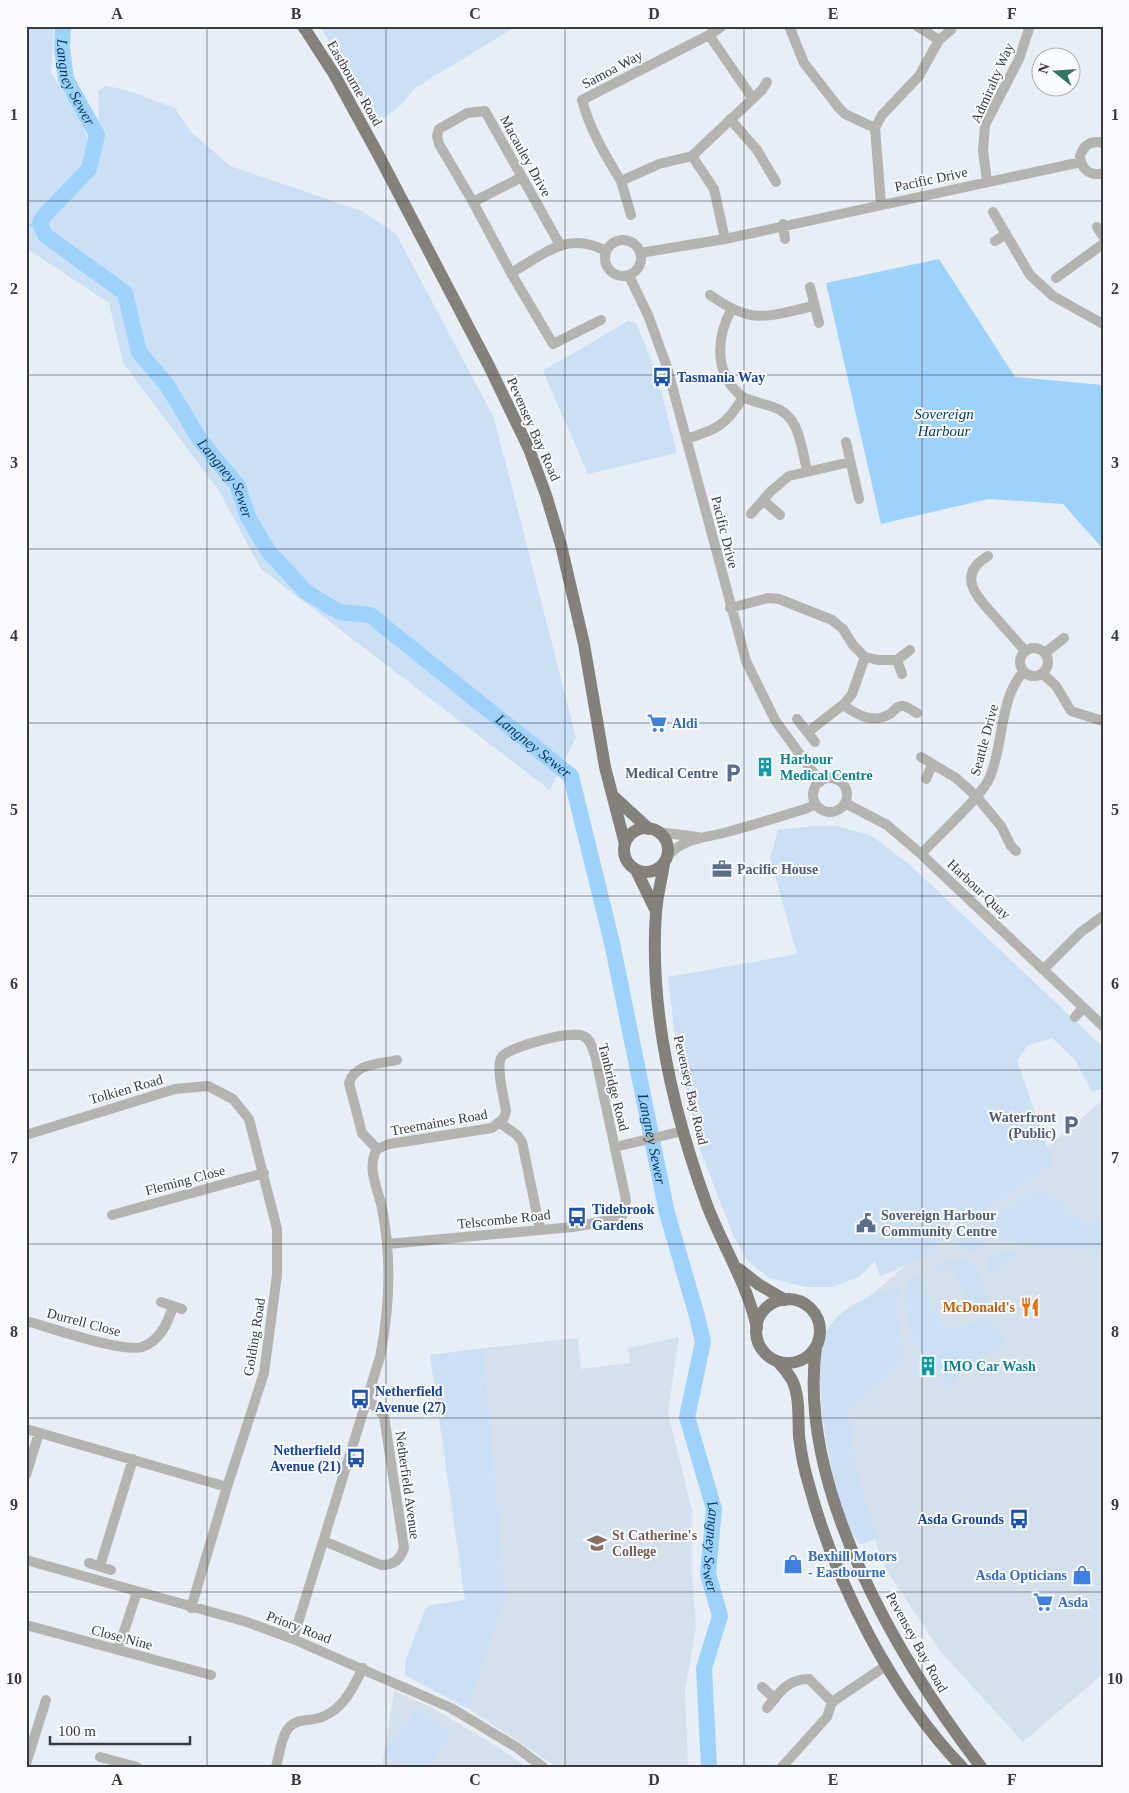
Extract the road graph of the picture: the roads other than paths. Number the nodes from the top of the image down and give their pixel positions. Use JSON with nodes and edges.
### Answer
{"nodes":[{"id":1,"x":303,"y":26,"type":"edge"},
{"id":2,"x":721,"y":26,"type":"edge"},
{"id":3,"x":789,"y":26,"type":"edge"},
{"id":4,"x":916,"y":26,"type":"edge"},
{"id":5,"x":1030,"y":26,"type":"edge"},
{"id":6,"x":951,"y":30,"type":"dead end"},
{"id":7,"x":709,"y":35,"type":"junction"},
{"id":8,"x":939,"y":40,"type":"junction"},
{"id":9,"x":767,"y":82,"type":"dead end"},
{"id":10,"x":753,"y":99,"type":"junction"},
{"id":11,"x":730,"y":119,"type":"junction"},
{"id":12,"x":875,"y":128,"type":"junction"},
{"id":13,"x":1102,"y":141,"type":"edge"},
{"id":14,"x":379,"y":156,"type":"joint"},
{"id":15,"x":692,"y":156,"type":"junction"},
{"id":16,"x":1080,"y":162,"type":"junction"},
{"id":17,"x":1103,"y":173,"type":"edge"},
{"id":18,"x":522,"y":177,"type":"junction"},
{"id":19,"x":987,"y":180,"type":"junction"},
{"id":20,"x":620,"y":181,"type":"junction"},
{"id":21,"x":776,"y":182,"type":"dead end"},
{"id":22,"x":473,"y":202,"type":"junction"},
{"id":23,"x":881,"y":204,"type":"junction"},
{"id":24,"x":993,"y":212,"type":"dead end"},
{"id":25,"x":631,"y":215,"type":"dead end"},
{"id":26,"x":783,"y":224,"type":"junction"},
{"id":27,"x":1006,"y":234,"type":"junction"},
{"id":28,"x":725,"y":238,"type":"junction"},
{"id":29,"x":785,"y":238,"type":"dead end"},
{"id":30,"x":995,"y":241,"type":"dead end"},
{"id":31,"x":1103,"y":244,"type":"edge"},
{"id":32,"x":560,"y":245,"type":"junction"},
{"id":33,"x":606,"y":250,"type":"junction"},
{"id":34,"x":640,"y":253,"type":"junction"},
{"id":35,"x":511,"y":273,"type":"junction"},
{"id":36,"x":629,"y":276,"type":"junction"},
{"id":37,"x":1056,"y":278,"type":"dead end"},
{"id":38,"x":810,"y":287,"type":"dead end"},
{"id":39,"x":710,"y":295,"type":"dead end"},
{"id":40,"x":814,"y":306,"type":"junction"},
{"id":41,"x":731,"y":310,"type":"junction"},
{"id":42,"x":600,"y":320,"type":"dead end"},
{"id":43,"x":819,"y":323,"type":"dead end"},
{"id":44,"x":1103,"y":324,"type":"edge"},
{"id":45,"x":743,"y":397,"type":"junction"},
{"id":46,"x":686,"y":439,"type":"junction"},
{"id":47,"x":846,"y":442,"type":"dead end"},
{"id":48,"x":850,"y":462,"type":"junction"},
{"id":49,"x":807,"y":470,"type":"junction"},
{"id":50,"x":859,"y":499,"type":"dead end"},
{"id":51,"x":763,"y":500,"type":"junction"},
{"id":52,"x":751,"y":514,"type":"dead end"},
{"id":53,"x":780,"y":515,"type":"dead end"},
{"id":54,"x":988,"y":556,"type":"dead end"},
{"id":55,"x":730,"y":608,"type":"junction"},
{"id":56,"x":1064,"y":638,"type":"dead end"},
{"id":57,"x":910,"y":650,"type":"dead end"},
{"id":58,"x":1025,"y":651,"type":"junction"},
{"id":59,"x":1045,"y":653,"type":"junction"},
{"id":60,"x":865,"y":657,"type":"junction"},
{"id":61,"x":897,"y":660,"type":"junction"},
{"id":62,"x":1023,"y":672,"type":"junction"},
{"id":63,"x":902,"y":674,"type":"dead end"},
{"id":64,"x":1043,"y":674,"type":"junction"},
{"id":65,"x":843,"y":705,"type":"junction"},
{"id":66,"x":917,"y":713,"type":"dead end"},
{"id":67,"x":797,"y":719,"type":"dead end"},
{"id":68,"x":1103,"y":721,"type":"edge"},
{"id":69,"x":808,"y":732,"type":"junction"},
{"id":70,"x":815,"y":742,"type":"dead end"},
{"id":71,"x":921,"y":757,"type":"dead end"},
{"id":72,"x":932,"y":765,"type":"junction"},
{"id":73,"x":926,"y":779,"type":"dead end"},
{"id":74,"x":820,"y":782,"type":"junction"},
{"id":75,"x":614,"y":796,"type":"junction"},
{"id":76,"x":976,"y":796,"type":"junction"},
{"id":77,"x":845,"y":803,"type":"junction"},
{"id":78,"x":816,"y":804,"type":"junction"},
{"id":79,"x":653,"y":830,"type":"junction"},
{"id":80,"x":698,"y":837,"type":"junction"},
{"id":81,"x":1008,"y":840,"type":"junction"},
{"id":82,"x":626,"y":844,"type":"junction"},
{"id":83,"x":997,"y":845,"type":"dead end"},
{"id":84,"x":1016,"y":851,"type":"dead end"},
{"id":85,"x":921,"y":854,"type":"junction"},
{"id":86,"x":665,"y":859,"type":"junction"},
{"id":87,"x":636,"y":870,"type":"junction"},
{"id":88,"x":656,"y":911,"type":"junction"},
{"id":89,"x":1102,"y":921,"type":"edge"},
{"id":90,"x":1043,"y":970,"type":"junction"},
{"id":91,"x":1083,"y":1008,"type":"junction"},
{"id":92,"x":1076,"y":1017,"type":"dead end"},
{"id":93,"x":1103,"y":1026,"type":"edge"},
{"id":94,"x":583,"y":1036,"type":"joint"},
{"id":95,"x":397,"y":1060,"type":"dead end"},
{"id":96,"x":233,"y":1099,"type":"joint"},
{"id":97,"x":500,"y":1123,"type":"junction"},
{"id":98,"x":682,"y":1131,"type":"junction"},
{"id":99,"x":26,"y":1135,"type":"edge"},
{"id":100,"x":615,"y":1147,"type":"junction"},
{"id":101,"x":377,"y":1149,"type":"junction"},
{"id":102,"x":264,"y":1173,"type":"junction"},
{"id":103,"x":112,"y":1214,"type":"dead end"},
{"id":104,"x":622,"y":1216,"type":"joint"},
{"id":105,"x":540,"y":1229,"type":"junction"},
{"id":106,"x":388,"y":1244,"type":"junction"},
{"id":107,"x":737,"y":1268,"type":"junction"},
{"id":108,"x":785,"y":1300,"type":"junction"},
{"id":109,"x":161,"y":1302,"type":"dead end"},
{"id":110,"x":26,"y":1321,"type":"edge"},
{"id":111,"x":757,"y":1328,"type":"junction"},
{"id":112,"x":816,"y":1347,"type":"junction"},
{"id":113,"x":778,"y":1362,"type":"junction"},
{"id":114,"x":366,"y":1402,"type":"junction"},
{"id":115,"x":26,"y":1429,"type":"edge"},
{"id":116,"x":39,"y":1433,"type":"junction"},
{"id":117,"x":133,"y":1459,"type":"junction"},
{"id":118,"x":26,"y":1475,"type":"edge"},
{"id":119,"x":227,"y":1487,"type":"junction"},
{"id":120,"x":324,"y":1541,"type":"junction"},
{"id":121,"x":26,"y":1560,"type":"edge"},
{"id":122,"x":89,"y":1563,"type":"dead end"},
{"id":123,"x":100,"y":1566,"type":"junction"},
{"id":124,"x":111,"y":1570,"type":"dead end"},
{"id":125,"x":138,"y":1592,"type":"junction"},
{"id":126,"x":191,"y":1608,"type":"junction"},
{"id":127,"x":26,"y":1625,"type":"edge"},
{"id":128,"x":294,"y":1639,"type":"junction"},
{"id":129,"x":118,"y":1650,"type":"junction"},
{"id":130,"x":887,"y":1665,"type":"junction"},
{"id":131,"x":363,"y":1668,"type":"junction"},
{"id":132,"x":211,"y":1675,"type":"dead end"},
{"id":133,"x":762,"y":1687,"type":"dead end"},
{"id":134,"x":775,"y":1699,"type":"junction"},
{"id":135,"x":46,"y":1700,"type":"dead end"},
{"id":136,"x":832,"y":1702,"type":"junction"},
{"id":137,"x":767,"y":1708,"type":"dead end"},
{"id":138,"x":100,"y":1757,"type":"dead end"},
{"id":139,"x":26,"y":1764,"type":"edge"},
{"id":140,"x":137,"y":1767,"type":"edge"},
{"id":141,"x":276,"y":1767,"type":"edge"},
{"id":142,"x":543,"y":1767,"type":"edge"},
{"id":143,"x":782,"y":1767,"type":"edge"},
{"id":144,"x":962,"y":1767,"type":"edge"},
{"id":145,"x":981,"y":1767,"type":"edge"}],
"edges":[{"from":1,"to":14,"type":"main road","name":"Eastbourne Road"},
{"from":2,"to":7,"type":"street","name":"Samoa Way"},
{"from":3,"to":12,"type":"street"},
{"from":4,"to":8,"type":"street"},
{"from":5,"to":19,"type":"street","name":"Admiralty Way"},
{"from":6,"to":8,"type":"street"},
{"from":7,"to":10,"type":"street"},
{"from":7,"to":20,"type":"street","name":"Samoa Way"},
{"from":8,"to":12,"type":"street"},
{"from":9,"to":10,"type":"street"},
{"from":10,"to":11,"type":"street"},
{"from":11,"to":15,"type":"street"},
{"from":11,"to":21,"type":"street"},
{"from":12,"to":23,"type":"street"},
{"from":13,"to":16,"type":"street"},
{"from":14,"to":75,"type":"main road","name":"Pevensey Bay Road"},
{"from":15,"to":20,"type":"street"},
{"from":15,"to":28,"type":"street"},
{"from":16,"to":17,"type":"street"},
{"from":16,"to":19,"type":"street","name":"Pacific Drive"},
{"from":18,"to":22,"type":"street"},
{"from":18,"to":22,"type":"street","name":"Macauley Drive"},
{"from":18,"to":32,"type":"street","name":"Macauley Drive"},
{"from":19,"to":23,"type":"street","name":"Pacific Drive"},
{"from":20,"to":25,"type":"street"},
{"from":22,"to":35,"type":"street"},
{"from":23,"to":26,"type":"street","name":"Pacific Drive"},
{"from":24,"to":27,"type":"street"},
{"from":26,"to":28,"type":"street","name":"Pacific Drive"},
{"from":26,"to":29,"type":"street"},
{"from":27,"to":30,"type":"street"},
{"from":27,"to":44,"type":"street"},
{"from":28,"to":34,"type":"street","name":"Pacific Drive"},
{"from":31,"to":37,"type":"street"},
{"from":32,"to":33,"type":"street"},
{"from":32,"to":35,"type":"street"},
{"from":33,"to":34,"type":"street"},
{"from":33,"to":36,"type":"street"},
{"from":34,"to":36,"type":"street"},
{"from":35,"to":42,"type":"street"},
{"from":36,"to":46,"type":"street","name":"Pacific Drive"},
{"from":38,"to":40,"type":"street"},
{"from":39,"to":41,"type":"street"},
{"from":40,"to":41,"type":"street"},
{"from":40,"to":43,"type":"street"},
{"from":41,"to":45,"type":"street"},
{"from":45,"to":46,"type":"street"},
{"from":45,"to":49,"type":"street"},
{"from":46,"to":55,"type":"street","name":"Pacific Drive"},
{"from":47,"to":48,"type":"street"},
{"from":48,"to":49,"type":"street"},
{"from":48,"to":50,"type":"street"},
{"from":49,"to":51,"type":"street"},
{"from":51,"to":52,"type":"street"},
{"from":51,"to":53,"type":"street"},
{"from":54,"to":58,"type":"street"},
{"from":55,"to":60,"type":"street"},
{"from":55,"to":74,"type":"street","name":"Pacific Drive"},
{"from":56,"to":59,"type":"street"},
{"from":57,"to":61,"type":"street"},
{"from":58,"to":59,"type":"street"},
{"from":58,"to":62,"type":"street"},
{"from":59,"to":64,"type":"street"},
{"from":60,"to":61,"type":"street"},
{"from":60,"to":65,"type":"street"},
{"from":61,"to":63,"type":"street"},
{"from":62,"to":64,"type":"street"},
{"from":62,"to":76,"type":"street","name":"Seattle Drive"},
{"from":64,"to":68,"type":"street"},
{"from":65,"to":66,"type":"street"},
{"from":65,"to":69,"type":"street"},
{"from":67,"to":69,"type":"street"},
{"from":69,"to":70,"type":"street"},
{"from":71,"to":72,"type":"street"},
{"from":72,"to":73,"type":"street"},
{"from":72,"to":76,"type":"street"},
{"from":74,"to":77,"type":"street"},
{"from":74,"to":78,"type":"street"},
{"from":75,"to":79,"type":"main road","name":"Pevensey Bay Road"},
{"from":75,"to":82,"type":"main road","name":"Pevensey Bay Road"},
{"from":76,"to":81,"type":"street"},
{"from":76,"to":85,"type":"street","name":"Seattle Drive"},
{"from":77,"to":78,"type":"street"},
{"from":77,"to":85,"type":"street","name":"Harbour Quay"},
{"from":78,"to":80,"type":"street"},
{"from":79,"to":80,"type":"street"},
{"from":79,"to":82,"type":"main road"},
{"from":79,"to":86,"type":"main road"},
{"from":80,"to":86,"type":"street"},
{"from":81,"to":83,"type":"street"},
{"from":81,"to":84,"type":"street"},
{"from":82,"to":87,"type":"main road"},
{"from":85,"to":90,"type":"street","name":"Harbour Quay"},
{"from":86,"to":87,"type":"main road"},
{"from":86,"to":88,"type":"main road","name":"Pevensey Bay Road"},
{"from":87,"to":88,"type":"main road","name":"Pevensey Bay Road"},
{"from":88,"to":98,"type":"main road","name":"Pevensey Bay Road"},
{"from":89,"to":90,"type":"street"},
{"from":90,"to":91,"type":"street","name":"Harbour Quay"},
{"from":91,"to":92,"type":"street"},
{"from":91,"to":93,"type":"street","name":"Harbour Quay"},
{"from":94,"to":97,"type":"street","name":"Treemaines Road"},
{"from":94,"to":100,"type":"street","name":"Tanbridge Road"},
{"from":95,"to":101,"type":"street"},
{"from":96,"to":99,"type":"street","name":"Tolkien Road"},
{"from":96,"to":102,"type":"street","name":"Golding Road"},
{"from":97,"to":101,"type":"street","name":"Treemaines Road"},
{"from":97,"to":105,"type":"street"},
{"from":98,"to":100,"type":"street","name":"Tanbridge Road"},
{"from":98,"to":107,"type":"main road","name":"Pevensey Bay Road"},
{"from":100,"to":104,"type":"street","name":"Tanbridge Road"},
{"from":101,"to":106,"type":"street"},
{"from":102,"to":103,"type":"street","name":"Fleming Close"},
{"from":102,"to":119,"type":"street","name":"Golding Road"},
{"from":104,"to":105,"type":"street","name":"Telscombe Road"},
{"from":105,"to":106,"type":"street","name":"Telscombe Road"},
{"from":106,"to":114,"type":"street"},
{"from":107,"to":108,"type":"main road","name":"Pevensey Bay Road"},
{"from":107,"to":111,"type":"main road","name":"Pevensey Bay Road"},
{"from":108,"to":111,"type":"main road"},
{"from":108,"to":112,"type":"main road"},
{"from":109,"to":110,"type":"street","name":"Durrell Close"},
{"from":111,"to":113,"type":"main road"},
{"from":112,"to":113,"type":"main road"},
{"from":112,"to":145,"type":"main road","name":"Pevensey Bay Road"},
{"from":113,"to":130,"type":"main road"},
{"from":114,"to":120,"type":"street"},
{"from":114,"to":120,"type":"street","name":"Netherfield Avenue"},
{"from":115,"to":116,"type":"street"},
{"from":116,"to":117,"type":"street"},
{"from":116,"to":118,"type":"street"},
{"from":117,"to":119,"type":"street"},
{"from":117,"to":123,"type":"street"},
{"from":119,"to":126,"type":"street","name":"Golding Road"},
{"from":120,"to":128,"type":"street"},
{"from":121,"to":125,"type":"street","name":"Priory Road"},
{"from":122,"to":123,"type":"street"},
{"from":123,"to":124,"type":"street"},
{"from":125,"to":126,"type":"street","name":"Priory Road"},
{"from":125,"to":129,"type":"street"},
{"from":126,"to":128,"type":"street","name":"Priory Road"},
{"from":127,"to":129,"type":"street","name":"Close Nine"},
{"from":128,"to":131,"type":"street","name":"Priory Road"},
{"from":129,"to":132,"type":"street","name":"Close Nine"},
{"from":130,"to":136,"type":"street"},
{"from":130,"to":144,"type":"main road"},
{"from":131,"to":141,"type":"street"},
{"from":131,"to":142,"type":"street","name":"Priory Road"},
{"from":133,"to":134,"type":"street"},
{"from":134,"to":136,"type":"street"},
{"from":134,"to":137,"type":"street"},
{"from":135,"to":139,"type":"street"},
{"from":136,"to":143,"type":"street"},
{"from":138,"to":140,"type":"street"}]}
